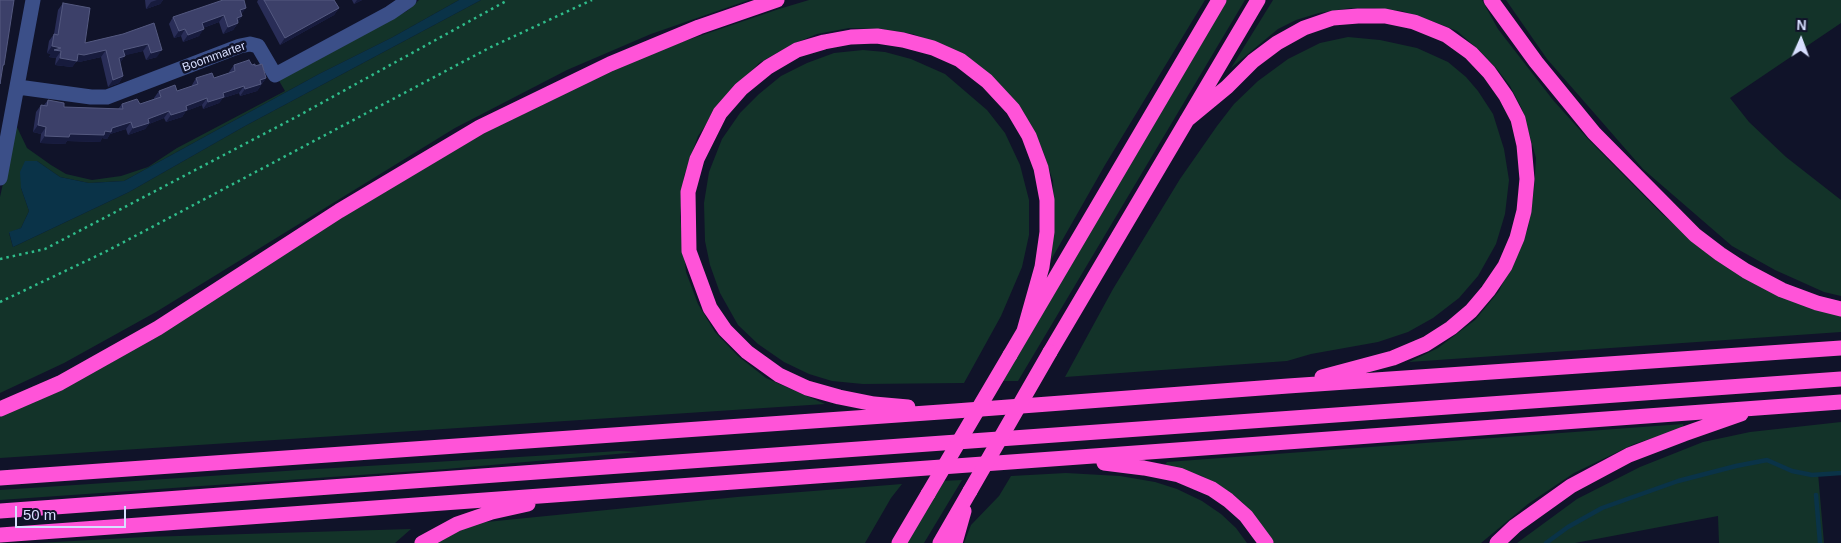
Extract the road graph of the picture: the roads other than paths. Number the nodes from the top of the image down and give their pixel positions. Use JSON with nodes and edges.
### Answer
{"nodes":[{"id":1,"x":33,"y":0,"type":"edge"},
{"id":2,"x":409,"y":0,"type":"edge"},
{"id":3,"x":777,"y":0,"type":"edge"},
{"id":4,"x":1219,"y":0,"type":"edge"},
{"id":5,"x":1258,"y":0,"type":"edge"},
{"id":6,"x":1491,"y":0,"type":"edge"},
{"id":7,"x":18,"y":87,"type":"junction"},
{"id":8,"x":1187,"y":120,"type":"junction"},
{"id":9,"x":0,"y":178,"type":"edge"},
{"id":10,"x":1841,"y":309,"type":"edge"},
{"id":11,"x":1024,"y":331,"type":"junction"},
{"id":12,"x":1841,"y":348,"type":"edge"},
{"id":13,"x":1841,"y":379,"type":"edge"},
{"id":14,"x":1288,"y":386,"type":"junction"},
{"id":15,"x":1841,"y":402,"type":"edge"},
{"id":16,"x":1762,"y":407,"type":"junction"},
{"id":17,"x":0,"y":409,"type":"edge"},
{"id":18,"x":954,"y":411,"type":"junction"},
{"id":19,"x":1070,"y":459,"type":"junction"},
{"id":20,"x":0,"y":478,"type":"edge"},
{"id":21,"x":970,"y":491,"type":"junction"},
{"id":22,"x":581,"y":493,"type":"junction"},
{"id":23,"x":0,"y":511,"type":"edge"},
{"id":24,"x":0,"y":535,"type":"edge"},
{"id":25,"x":422,"y":543,"type":"edge"},
{"id":26,"x":899,"y":543,"type":"edge"},
{"id":27,"x":940,"y":543,"type":"edge"},
{"id":28,"x":955,"y":543,"type":"edge"},
{"id":29,"x":1266,"y":543,"type":"edge"},
{"id":30,"x":1497,"y":543,"type":"edge"}],
"edges":[{"from":1,"to":7,"type":"street"},
{"from":2,"to":7,"type":"street","name":"Boommarter"},
{"from":3,"to":17,"type":"highway"},
{"from":4,"to":11,"type":"highway"},
{"from":5,"to":8,"type":"highway"},
{"from":6,"to":10,"type":"highway"},
{"from":7,"to":9,"type":"street"},
{"from":8,"to":14,"type":"highway"},
{"from":8,"to":21,"type":"highway","bridge":true},
{"from":11,"to":18,"type":"highway"},
{"from":11,"to":26,"type":"highway","bridge":true},
{"from":12,"to":14,"type":"highway"},
{"from":13,"to":23,"type":"highway"},
{"from":14,"to":18,"type":"highway"},
{"from":15,"to":16,"type":"highway"},
{"from":16,"to":19,"type":"highway"},
{"from":16,"to":30,"type":"highway"},
{"from":18,"to":20,"type":"highway"},
{"from":19,"to":22,"type":"highway"},
{"from":19,"to":29,"type":"highway"},
{"from":21,"to":27,"type":"highway"},
{"from":21,"to":28,"type":"highway"},
{"from":22,"to":24,"type":"highway"},
{"from":22,"to":25,"type":"highway"}]}
